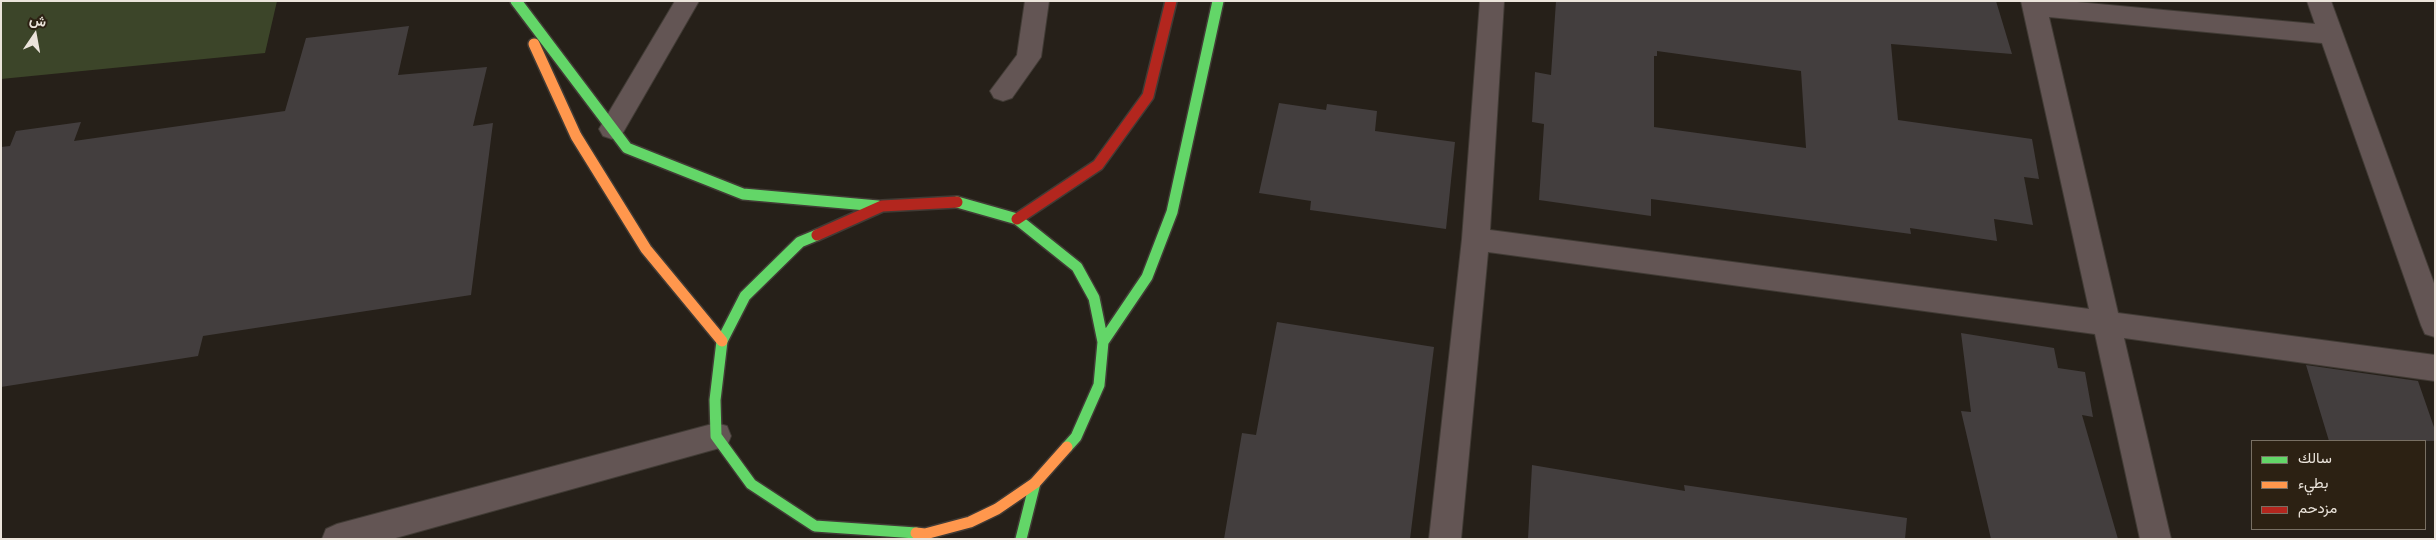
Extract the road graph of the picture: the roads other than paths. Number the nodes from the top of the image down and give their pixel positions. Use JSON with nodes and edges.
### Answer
{"nodes":[{"id":1,"x":515,"y":1,"type":"edge"},
{"id":2,"x":687,"y":1,"type":"edge"},
{"id":3,"x":1037,"y":1,"type":"edge"},
{"id":4,"x":1171,"y":1,"type":"edge"},
{"id":5,"x":1218,"y":1,"type":"edge"},
{"id":6,"x":1492,"y":1,"type":"edge"},
{"id":7,"x":2319,"y":1,"type":"edge"},
{"id":8,"x":2033,"y":4,"type":"edge"},
{"id":9,"x":2331,"y":35,"type":"junction"},
{"id":10,"x":1003,"y":91,"type":"dead end"},
{"id":11,"x":612,"y":129,"type":"junction"},
{"id":12,"x":882,"y":206,"type":"junction"},
{"id":13,"x":1017,"y":219,"type":"junction"},
{"id":14,"x":1476,"y":239,"type":"junction"},
{"id":15,"x":2106,"y":324,"type":"junction"},
{"id":16,"x":2435,"y":325,"type":"edge"},
{"id":17,"x":722,"y":341,"type":"junction"},
{"id":18,"x":1104,"y":342,"type":"junction"},
{"id":19,"x":2435,"y":368,"type":"edge"},
{"id":20,"x":716,"y":436,"type":"junction"},
{"id":21,"x":1035,"y":483,"type":"junction"},
{"id":22,"x":815,"y":526,"type":"junction"},
{"id":23,"x":337,"y":539,"type":"edge"},
{"id":24,"x":818,"y":539,"type":"edge"},
{"id":25,"x":1021,"y":539,"type":"edge"},
{"id":26,"x":1445,"y":539,"type":"edge"},
{"id":27,"x":2156,"y":539,"type":"edge"}],
"edges":[{"from":1,"to":11,"type":"street"},
{"from":1,"to":17,"type":"street"},
{"from":2,"to":11,"type":"street"},
{"from":3,"to":10,"type":"street"},
{"from":4,"to":13,"type":"street"},
{"from":5,"to":18,"type":"street"},
{"from":6,"to":14,"type":"street"},
{"from":7,"to":9,"type":"street"},
{"from":8,"to":9,"type":"street"},
{"from":8,"to":15,"type":"street"},
{"from":9,"to":16,"type":"street"},
{"from":11,"to":12,"type":"street"},
{"from":12,"to":13,"type":"street"},
{"from":12,"to":17,"type":"street"},
{"from":13,"to":18,"type":"street"},
{"from":14,"to":15,"type":"street"},
{"from":14,"to":26,"type":"street"},
{"from":15,"to":19,"type":"street"},
{"from":15,"to":27,"type":"street"},
{"from":17,"to":20,"type":"street"},
{"from":18,"to":21,"type":"street"},
{"from":20,"to":22,"type":"street"},
{"from":20,"to":23,"type":"street"},
{"from":21,"to":22,"type":"street"},
{"from":21,"to":25,"type":"street"},
{"from":22,"to":24,"type":"street"}]}
